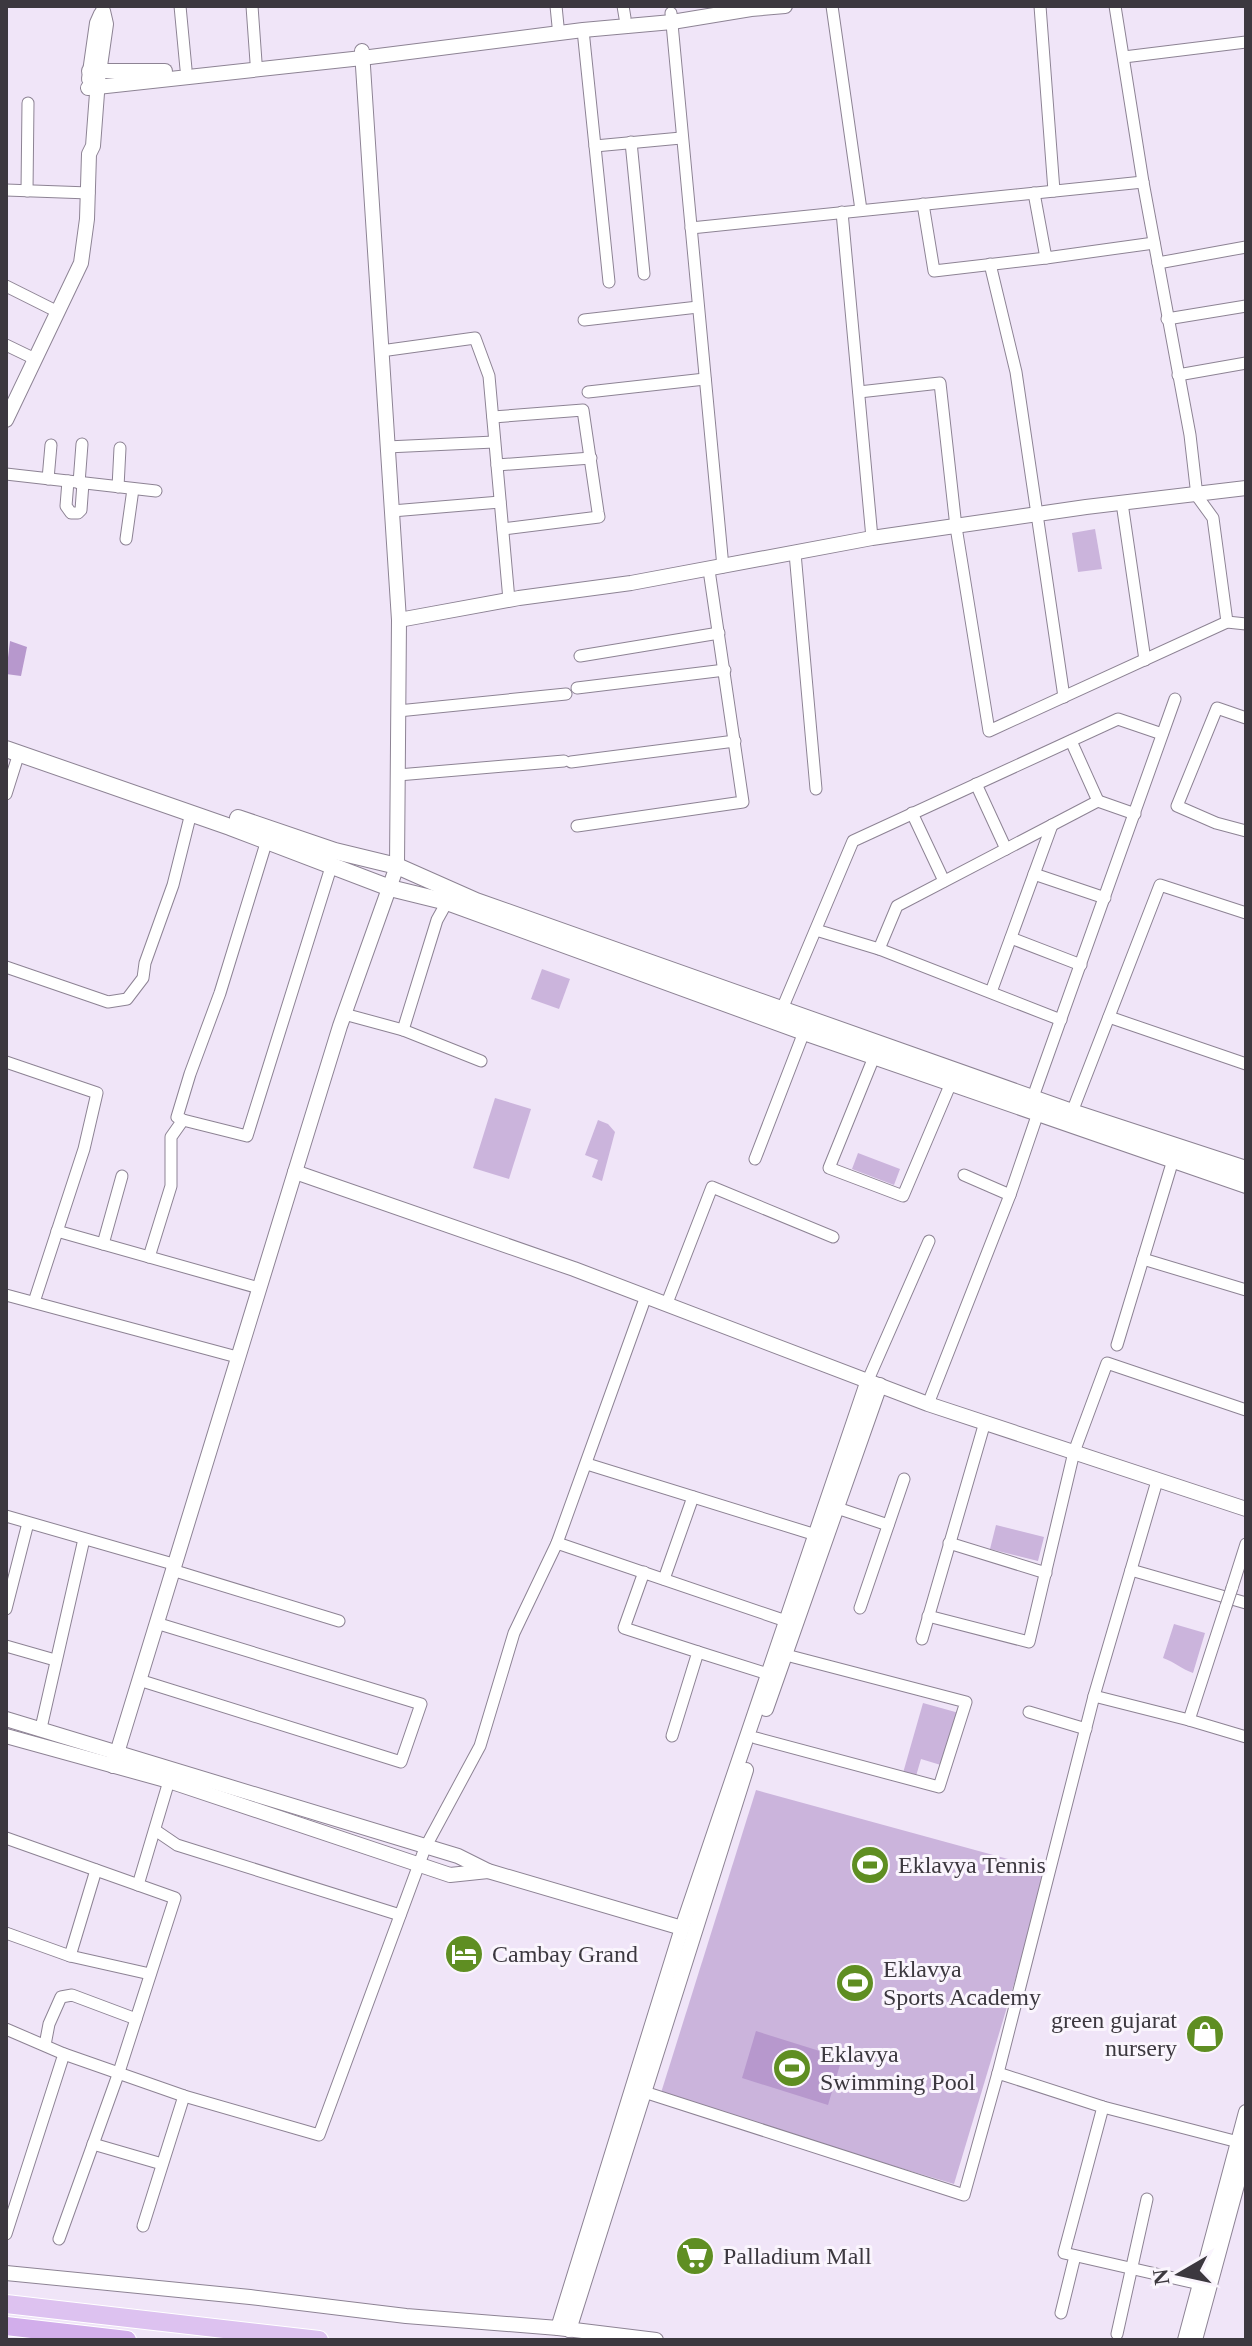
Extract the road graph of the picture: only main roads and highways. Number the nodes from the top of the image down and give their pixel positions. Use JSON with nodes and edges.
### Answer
{"nodes":[{"id":1,"x":6,"y":739,"type":"edge"},
{"id":2,"x":12,"y":751,"type":"edge"},
{"id":3,"x":1035,"y":1105,"type":"junction"},
{"id":4,"x":1246,"y":1169,"type":"edge"},
{"id":5,"x":1246,"y":1185,"type":"edge"},
{"id":6,"x":6,"y":2304,"type":"edge"},
{"id":7,"x":6,"y":2326,"type":"edge"},
{"id":8,"x":127,"y":2340,"type":"edge"},
{"id":9,"x":319,"y":2340,"type":"edge"}],
"edges":[{"from":1,"to":3,"type":"main road"},
{"from":2,"to":3,"type":"main road"},
{"from":3,"to":4,"type":"main road"},
{"from":3,"to":5,"type":"main road"},
{"from":6,"to":9,"type":"main road"},
{"from":7,"to":8,"type":"highway"}]}
